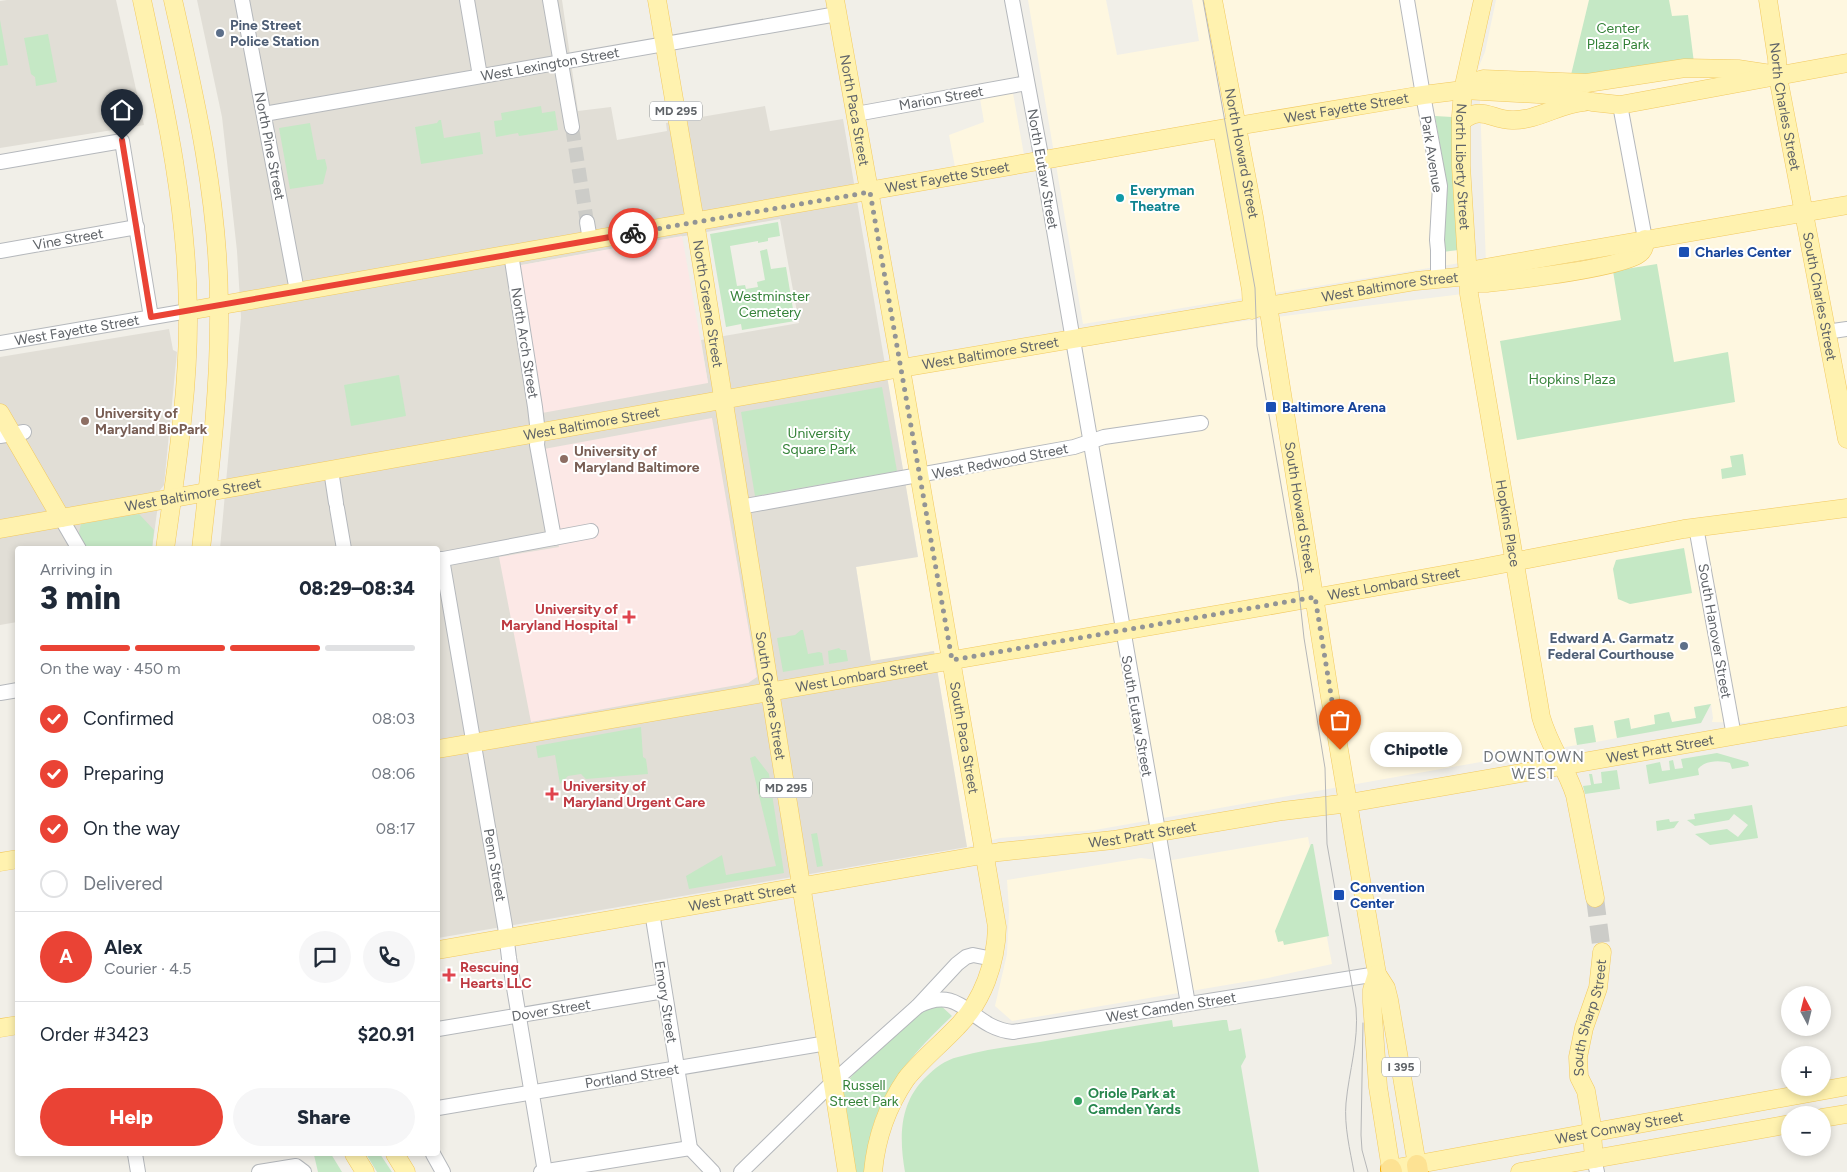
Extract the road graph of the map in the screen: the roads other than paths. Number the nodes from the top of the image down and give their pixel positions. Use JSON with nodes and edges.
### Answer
{"nodes":[{"id":1,"x":142,"y":0,"type":"edge"},
{"id":2,"x":173,"y":0,"type":"edge"},
{"id":3,"x":242,"y":0,"type":"edge"},
{"id":4,"x":468,"y":0,"type":"edge"},
{"id":5,"x":550,"y":0,"type":"edge"},
{"id":6,"x":658,"y":0,"type":"edge"},
{"id":7,"x":1012,"y":0,"type":"edge"},
{"id":8,"x":1213,"y":0,"type":"edge"},
{"id":9,"x":1407,"y":0,"type":"edge"},
{"id":10,"x":1483,"y":0,"type":"edge"},
{"id":11,"x":1768,"y":0,"type":"edge"},
{"id":12,"x":836,"y":7,"type":"edge"},
{"id":13,"x":665,"y":44,"type":"junction"},
{"id":14,"x":561,"y":62,"type":"junction"},
{"id":15,"x":1847,"y":64,"type":"edge"},
{"id":16,"x":480,"y":76,"type":"junction"},
{"id":17,"x":1778,"y":77,"type":"junction"},
{"id":18,"x":1027,"y":82,"type":"junction"},
{"id":19,"x":1576,"y":83,"type":"junction"},
{"id":20,"x":1463,"y":90,"type":"junction"},
{"id":21,"x":1555,"y":95,"type":"junction"},
{"id":22,"x":1423,"y":96,"type":"junction"},
{"id":23,"x":1592,"y":102,"type":"junction"},
{"id":24,"x":1620,"y":105,"type":"junction"},
{"id":25,"x":264,"y":114,"type":"junction"},
{"id":26,"x":856,"y":114,"type":"junction"},
{"id":27,"x":1461,"y":122,"type":"junction"},
{"id":28,"x":572,"y":128,"type":"tunnel mouth"},
{"id":29,"x":1229,"y":128,"type":"junction"},
{"id":30,"x":1042,"y":161,"type":"junction"},
{"id":31,"x":0,"y":162,"type":"edge"},
{"id":32,"x":870,"y":192,"type":"junction"},
{"id":33,"x":1847,"y":204,"type":"edge"},
{"id":34,"x":1804,"y":212,"type":"junction"},
{"id":35,"x":587,"y":222,"type":"tunnel mouth"},
{"id":36,"x":695,"y":222,"type":"junction"},
{"id":37,"x":137,"y":227,"type":"junction"},
{"id":38,"x":1644,"y":239,"type":"junction"},
{"id":39,"x":590,"y":240,"type":"junction"},
{"id":40,"x":0,"y":251,"type":"edge"},
{"id":41,"x":511,"y":254,"type":"junction"},
{"id":42,"x":1468,"y":276,"type":"junction"},
{"id":43,"x":1438,"y":278,"type":"junction"},
{"id":44,"x":297,"y":292,"type":"junction"},
{"id":45,"x":220,"y":306,"type":"junction"},
{"id":46,"x":1260,"y":308,"type":"junction"},
{"id":47,"x":188,"y":311,"type":"junction"},
{"id":48,"x":151,"y":317,"type":"junction"},
{"id":49,"x":1847,"y":329,"type":"edge"},
{"id":50,"x":1826,"y":332,"type":"junction"},
{"id":51,"x":1073,"y":338,"type":"junction"},
{"id":52,"x":0,"y":343,"type":"edge"},
{"id":53,"x":901,"y":369,"type":"junction"},
{"id":54,"x":723,"y":400,"type":"junction"},
{"id":55,"x":0,"y":413,"type":"edge"},
{"id":56,"x":1201,"y":423,"type":"dead end"},
{"id":57,"x":538,"y":433,"type":"junction"},
{"id":58,"x":12,"y":434,"type":"edge"},
{"id":59,"x":1847,"y":439,"type":"edge"},
{"id":60,"x":1090,"y":442,"type":"junction"},
{"id":61,"x":331,"y":470,"type":"junction"},
{"id":62,"x":920,"y":476,"type":"junction"},
{"id":63,"x":207,"y":492,"type":"junction"},
{"id":64,"x":172,"y":498,"type":"junction"},
{"id":65,"x":740,"y":507,"type":"junction"},
{"id":66,"x":1847,"y":508,"type":"edge"},
{"id":67,"x":61,"y":518,"type":"junction"},
{"id":68,"x":1696,"y":527,"type":"junction"},
{"id":69,"x":0,"y":529,"type":"edge"},
{"id":70,"x":590,"y":531,"type":"dead end"},
{"id":71,"x":554,"y":538,"type":"junction"},
{"id":72,"x":77,"y":546,"type":"edge"},
{"id":73,"x":165,"y":546,"type":"edge"},
{"id":74,"x":201,"y":546,"type":"edge"},
{"id":75,"x":344,"y":546,"type":"edge"},
{"id":76,"x":440,"y":560,"type":"edge"},
{"id":77,"x":1516,"y":561,"type":"junction"},
{"id":78,"x":1315,"y":597,"type":"junction"},
{"id":79,"x":1122,"y":631,"type":"junction"},
{"id":80,"x":952,"y":660,"type":"junction"},
{"id":81,"x":15,"y":691,"type":"edge"},
{"id":82,"x":770,"y":691,"type":"junction"},
{"id":83,"x":0,"y":694,"type":"edge"},
{"id":84,"x":1847,"y":716,"type":"edge"},
{"id":85,"x":1734,"y":736,"type":"junction"},
{"id":86,"x":474,"y":742,"type":"junction"},
{"id":87,"x":440,"y":748,"type":"edge"},
{"id":88,"x":1561,"y":766,"type":"junction"},
{"id":89,"x":1349,"y":803,"type":"junction"},
{"id":90,"x":1158,"y":832,"type":"junction"},
{"id":91,"x":986,"y":854,"type":"junction"},
{"id":92,"x":15,"y":860,"type":"edge"},
{"id":93,"x":0,"y":862,"type":"edge"},
{"id":94,"x":802,"y":886,"type":"junction"},
{"id":95,"x":1595,"y":898,"type":"tunnel mouth"},
{"id":96,"x":652,"y":912,"type":"junction"},
{"id":97,"x":507,"y":938,"type":"junction"},
{"id":98,"x":440,"y":950,"type":"edge"},
{"id":99,"x":1602,"y":952,"type":"tunnel mouth"},
{"id":100,"x":993,"y":959,"type":"junction"},
{"id":101,"x":1376,"y":974,"type":"junction"},
{"id":102,"x":664,"y":991,"type":"junction"},
{"id":103,"x":1188,"y":1004,"type":"junction"},
{"id":104,"x":918,"y":1006,"type":"junction"},
{"id":105,"x":970,"y":1012,"type":"junction"},
{"id":106,"x":519,"y":1016,"type":"junction"},
{"id":107,"x":15,"y":1026,"type":"edge"},
{"id":108,"x":0,"y":1028,"type":"edge"},
{"id":109,"x":440,"y":1028,"type":"edge"},
{"id":110,"x":827,"y":1043,"type":"junction"},
{"id":111,"x":677,"y":1068,"type":"junction"},
{"id":112,"x":833,"y":1082,"type":"junction"},
{"id":113,"x":1847,"y":1086,"type":"edge"},
{"id":114,"x":532,"y":1092,"type":"junction"},
{"id":115,"x":440,"y":1108,"type":"edge"},
{"id":116,"x":1847,"y":1114,"type":"edge"},
{"id":117,"x":1831,"y":1117,"type":"edge"},
{"id":118,"x":1781,"y":1126,"type":"edge"},
{"id":119,"x":1592,"y":1133,"type":"junction"},
{"id":120,"x":690,"y":1148,"type":"junction"},
{"id":121,"x":135,"y":1156,"type":"edge"},
{"id":122,"x":355,"y":1156,"type":"edge"},
{"id":123,"x":397,"y":1156,"type":"edge"},
{"id":124,"x":434,"y":1156,"type":"edge"},
{"id":125,"x":1596,"y":1166,"type":"edge"},
{"id":126,"x":1417,"y":1168,"type":"edge"},
{"id":127,"x":300,"y":1169,"type":"edge"},
{"id":128,"x":1391,"y":1170,"type":"edge"},
{"id":129,"x":138,"y":1172,"type":"edge"},
{"id":130,"x":259,"y":1172,"type":"edge"},
{"id":131,"x":365,"y":1172,"type":"edge"},
{"id":132,"x":406,"y":1172,"type":"edge"},
{"id":133,"x":443,"y":1172,"type":"edge"},
{"id":134,"x":544,"y":1172,"type":"edge"},
{"id":135,"x":713,"y":1172,"type":"edge"},
{"id":136,"x":741,"y":1172,"type":"edge"},
{"id":137,"x":847,"y":1172,"type":"edge"},
{"id":138,"x":873,"y":1172,"type":"edge"},
{"id":139,"x":1520,"y":1172,"type":"edge"}],
"edges":[{"from":1,"to":47,"type":"main road"},
{"from":2,"to":45,"type":"main road"},
{"from":3,"to":25,"type":"street","name":"North Pine Street"},
{"from":4,"to":16,"type":"street"},
{"from":5,"to":14,"type":"street"},
{"from":6,"to":13,"type":"main road","name":"North Greene Street","number":"MD 295"},
{"from":7,"to":18,"type":"street","name":"North Eutaw Street"},
{"from":8,"to":29,"type":"main road","name":"North Howard Street"},
{"from":9,"to":22,"type":"street","name":"Park Avenue"},
{"from":10,"to":20,"type":"main road","name":"North Liberty Street"},
{"from":11,"to":17,"type":"main road","name":"North Charles Street"},
{"from":12,"to":13,"type":"street","name":"West Lexington Street"},
{"from":12,"to":26,"type":"main road","name":"North Paca Street"},
{"from":13,"to":14,"type":"street","name":"West Lexington Street"},
{"from":13,"to":36,"type":"main road","name":"North Greene Street","number":"MD 295"},
{"from":14,"to":16,"type":"street","name":"West Lexington Street"},
{"from":14,"to":28,"type":"street"},
{"from":15,"to":17,"type":"main road","name":"West Fayette Street"},
{"from":16,"to":25,"type":"street","name":"West Lexington Street"},
{"from":17,"to":19,"type":"main road"},
{"from":17,"to":24,"type":"main road","name":"West Fayette Street"},
{"from":17,"to":34,"type":"main road","name":"North Charles Street"},
{"from":18,"to":26,"type":"street","name":"Marion Street"},
{"from":18,"to":30,"type":"street","name":"North Eutaw Street"},
{"from":19,"to":20,"type":"main road"},
{"from":19,"to":21,"type":"main road"},
{"from":20,"to":21,"type":"main road","name":"West Fayette Street"},
{"from":20,"to":22,"type":"main road","name":"West Fayette Street"},
{"from":20,"to":27,"type":"main road","name":"North Liberty Street"},
{"from":21,"to":23,"type":"main road","name":"West Fayette Street"},
{"from":22,"to":29,"type":"main road","name":"West Fayette Street"},
{"from":22,"to":43,"type":"street","name":"Park Avenue"},
{"from":23,"to":24,"type":"main road","name":"West Fayette Street"},
{"from":23,"to":27,"type":"main road"},
{"from":24,"to":38,"type":"street"},
{"from":25,"to":44,"type":"street","name":"North Pine Street"},
{"from":26,"to":32,"type":"main road","name":"North Paca Street"},
{"from":27,"to":42,"type":"main road","name":"North Liberty Street"},
{"from":29,"to":30,"type":"main road","name":"West Fayette Street"},
{"from":29,"to":46,"type":"main road","name":"North Howard Street"},
{"from":30,"to":32,"type":"main road","name":"West Fayette Street"},
{"from":30,"to":51,"type":"street","name":"North Eutaw Street"},
{"from":31,"to":37,"type":"street"},
{"from":32,"to":36,"type":"main road","name":"West Fayette Street"},
{"from":32,"to":53,"type":"main road","name":"North Paca Street"},
{"from":33,"to":34,"type":"main road","name":"West Baltimore Street"},
{"from":34,"to":38,"type":"main road","name":"West Baltimore Street"},
{"from":34,"to":50,"type":"main road","name":"South Charles Street"},
{"from":35,"to":39,"type":"street"},
{"from":36,"to":39,"type":"main road","name":"West Fayette Street"},
{"from":36,"to":54,"type":"main road","name":"North Greene Street","number":"MD 295"},
{"from":37,"to":40,"type":"street","name":"Vine Street"},
{"from":37,"to":48,"type":"street"},
{"from":38,"to":42,"type":"main road","name":"West Baltimore Street"},
{"from":39,"to":41,"type":"main road","name":"West Fayette Street"},
{"from":41,"to":44,"type":"main road","name":"West Fayette Street"},
{"from":41,"to":57,"type":"street","name":"North Arch Street"},
{"from":42,"to":43,"type":"main road","name":"West Baltimore Street"},
{"from":42,"to":77,"type":"main road","name":"Hopkins Place"},
{"from":43,"to":46,"type":"main road","name":"West Baltimore Street"},
{"from":44,"to":45,"type":"main road","name":"West Fayette Street"},
{"from":45,"to":47,"type":"main road","name":"West Fayette Street"},
{"from":45,"to":63,"type":"main road"},
{"from":46,"to":51,"type":"main road","name":"West Baltimore Street"},
{"from":46,"to":78,"type":"main road","name":"South Howard Street"},
{"from":47,"to":48,"type":"street","name":"West Fayette Street"},
{"from":47,"to":64,"type":"main road"},
{"from":48,"to":52,"type":"street","name":"West Fayette Street"},
{"from":49,"to":50,"type":"street"},
{"from":50,"to":59,"type":"main road","name":"South Charles Street"},
{"from":51,"to":53,"type":"main road","name":"West Baltimore Street"},
{"from":51,"to":60,"type":"street","name":"South Eutaw Street"},
{"from":53,"to":54,"type":"main road","name":"West Baltimore Street"},
{"from":53,"to":62,"type":"main road","name":"South Paca Street"},
{"from":54,"to":57,"type":"main road","name":"West Baltimore Street"},
{"from":54,"to":65,"type":"main road","name":"South Greene Street","number":"MD 295"},
{"from":55,"to":58,"type":"main road"},
{"from":56,"to":60,"type":"street","name":"West Redwood Street"},
{"from":57,"to":61,"type":"main road","name":"West Baltimore Street"},
{"from":57,"to":71,"type":"street","name":"North Arch Street"},
{"from":58,"to":67,"type":"main road"},
{"from":60,"to":62,"type":"street","name":"West Redwood Street"},
{"from":60,"to":79,"type":"street","name":"South Eutaw Street"},
{"from":61,"to":63,"type":"main road","name":"West Baltimore Street"},
{"from":61,"to":75,"type":"street"},
{"from":62,"to":65,"type":"street","name":"West Redwood Street"},
{"from":62,"to":80,"type":"main road","name":"South Paca Street"},
{"from":63,"to":64,"type":"main road","name":"West Baltimore Street"},
{"from":63,"to":74,"type":"main road"},
{"from":64,"to":67,"type":"main road","name":"West Baltimore Street"},
{"from":64,"to":73,"type":"main road"},
{"from":65,"to":82,"type":"main road","name":"South Greene Street","number":"MD 295"},
{"from":66,"to":68,"type":"main road","name":"West Lombard Street"},
{"from":67,"to":69,"type":"main road","name":"West Baltimore Street"},
{"from":67,"to":72,"type":"street"},
{"from":68,"to":77,"type":"main road","name":"West Lombard Street"},
{"from":68,"to":85,"type":"street","name":"South Hanover Street"},
{"from":70,"to":71,"type":"street"},
{"from":71,"to":76,"type":"street"},
{"from":76,"to":86,"type":"street","name":"Penn Street"},
{"from":77,"to":78,"type":"main road","name":"West Lombard Street"},
{"from":77,"to":88,"type":"main road","name":"Hopkins Place"},
{"from":78,"to":79,"type":"main road","name":"West Lombard Street"},
{"from":78,"to":89,"type":"main road","name":"South Howard Street"},
{"from":79,"to":80,"type":"main road","name":"West Lombard Street"},
{"from":79,"to":90,"type":"street","name":"South Eutaw Street"},
{"from":80,"to":82,"type":"main road","name":"West Lombard Street"},
{"from":80,"to":91,"type":"main road","name":"South Paca Street"},
{"from":81,"to":83,"type":"street"},
{"from":82,"to":86,"type":"main road","name":"West Lombard Street"},
{"from":82,"to":94,"type":"main road","name":"South Greene Street","number":"MD 295"},
{"from":84,"to":85,"type":"main road","name":"West Pratt Street"},
{"from":85,"to":88,"type":"main road","name":"West Pratt Street"},
{"from":86,"to":87,"type":"main road","name":"West Lombard Street"},
{"from":86,"to":97,"type":"street","name":"Penn Street"},
{"from":88,"to":89,"type":"main road","name":"West Pratt Street"},
{"from":88,"to":95,"type":"main road"},
{"from":89,"to":90,"type":"main road","name":"West Pratt Street"},
{"from":89,"to":101,"type":"main road","name":"South Howard Street"},
{"from":90,"to":91,"type":"main road","name":"West Pratt Street"},
{"from":90,"to":103,"type":"street","name":"South Eutaw Street"},
{"from":91,"to":94,"type":"main road","name":"West Pratt Street"},
{"from":91,"to":100,"type":"main road","name":"South Paca Street"},
{"from":92,"to":93,"type":"main road"},
{"from":94,"to":96,"type":"main road","name":"West Pratt Street"},
{"from":94,"to":110,"type":"main road","name":"South Greene Street","number":"MD 295"},
{"from":96,"to":97,"type":"main road","name":"West Pratt Street"},
{"from":96,"to":102,"type":"street","name":"Emory Street"},
{"from":97,"to":98,"type":"main road","name":"West Pratt Street"},
{"from":97,"to":106,"type":"street","name":"Penn Street"},
{"from":99,"to":119,"type":"main road","name":"South Sharp Street"},
{"from":100,"to":104,"type":"street"},
{"from":100,"to":105,"type":"main road","name":"South Paca Street"},
{"from":101,"to":103,"type":"street","name":"West Camden Street"},
{"from":101,"to":126,"type":"main road","name":"South Howard Street","number":"I 395"},
{"from":101,"to":128,"type":"main road","name":"South Howard Street","number":"I 395"},
{"from":102,"to":106,"type":"street","name":"Dover Street"},
{"from":102,"to":111,"type":"street","name":"Emory Street"},
{"from":103,"to":105,"type":"street","name":"West Camden Street"},
{"from":104,"to":105,"type":"street","name":"West Camden Street"},
{"from":104,"to":112,"type":"street"},
{"from":105,"to":138,"type":"main road","name":"South Paca Street"},
{"from":106,"to":109,"type":"street","name":"Dover Street"},
{"from":106,"to":114,"type":"street","name":"Penn Street"},
{"from":107,"to":108,"type":"main road"},
{"from":110,"to":111,"type":"street","name":"Portland Street"},
{"from":110,"to":112,"type":"main road","name":"South Greene Street","number":"MD 295"},
{"from":111,"to":114,"type":"street","name":"Portland Street"},
{"from":111,"to":120,"type":"street","name":"Emory Street"},
{"from":112,"to":136,"type":"street"},
{"from":112,"to":137,"type":"main road","number":"MD 295"},
{"from":113,"to":119,"type":"main road","name":"West Conway Street"},
{"from":114,"to":115,"type":"street","name":"Portland Street"},
{"from":114,"to":134,"type":"street","name":"Penn Street"},
{"from":116,"to":117,"type":"main road"},
{"from":118,"to":125,"type":"main road","name":"West Conway Street"},
{"from":119,"to":125,"type":"main road","name":"South Sharp Street"},
{"from":119,"to":126,"type":"main road","name":"West Conway Street"},
{"from":120,"to":134,"type":"street"},
{"from":120,"to":135,"type":"street"},
{"from":121,"to":129,"type":"street"},
{"from":122,"to":131,"type":"main road"},
{"from":123,"to":132,"type":"main road"},
{"from":124,"to":133,"type":"street"},
{"from":125,"to":139,"type":"main road","name":"West Conway Street"},
{"from":126,"to":128,"type":"main road","name":"West Conway Street"},
{"from":127,"to":130,"type":"street"}]}
